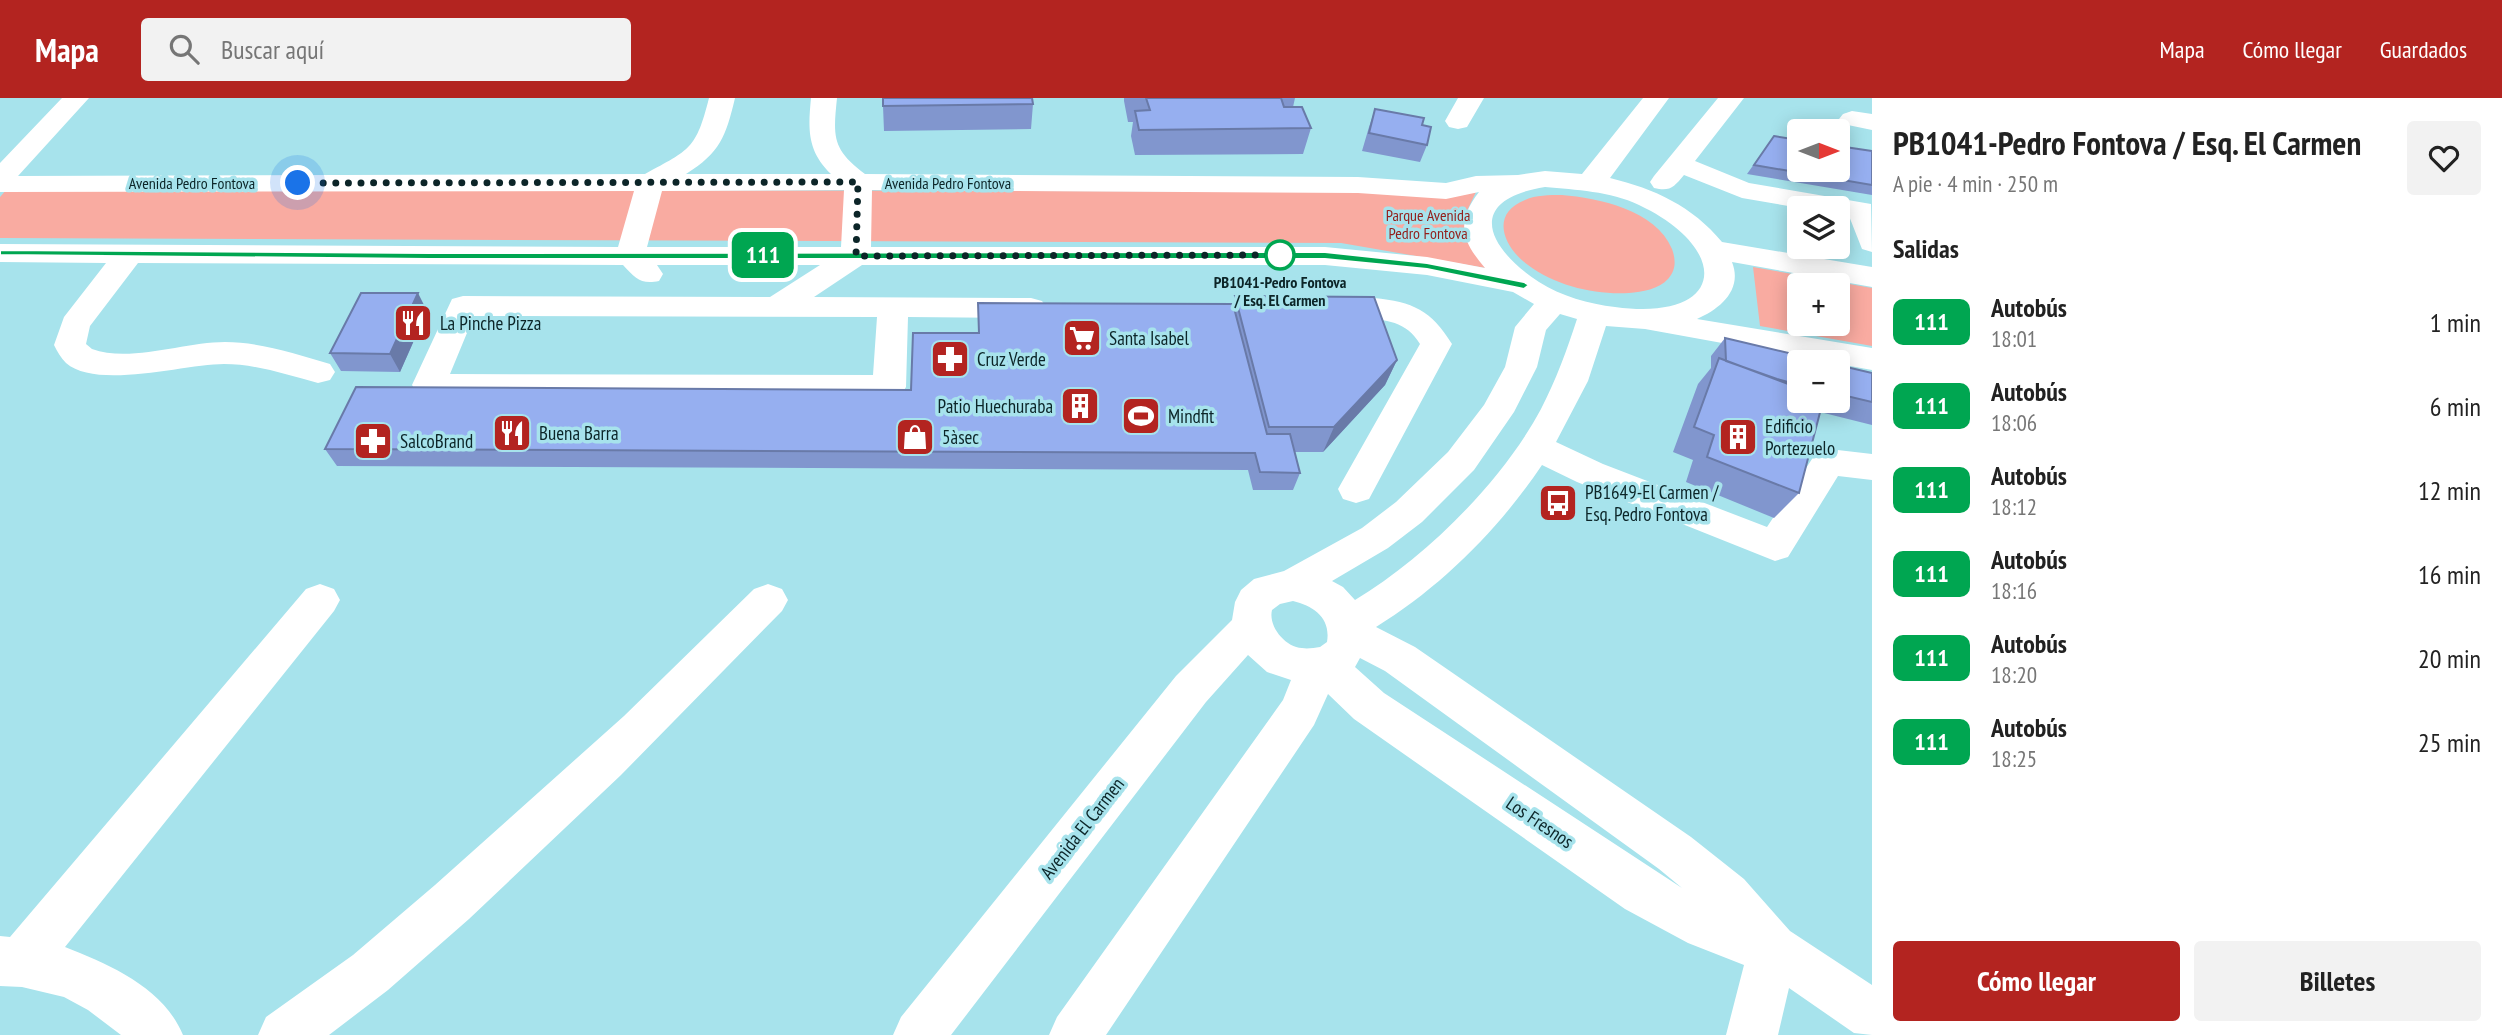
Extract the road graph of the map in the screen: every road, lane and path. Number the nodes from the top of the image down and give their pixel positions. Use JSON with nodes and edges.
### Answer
{"nodes":[{"id":1,"x":76,"y":98,"type":"edge"},
{"id":2,"x":722,"y":98,"type":"edge"},
{"id":3,"x":824,"y":98,"type":"edge"},
{"id":4,"x":1471,"y":98,"type":"edge"},
{"id":5,"x":1656,"y":98,"type":"edge"},
{"id":6,"x":1731,"y":98,"type":"edge"},
{"id":7,"x":1458,"y":121,"type":"dead end"},
{"id":8,"x":1680,"y":164,"type":"junction"},
{"id":9,"x":0,"y":181,"type":"edge"},
{"id":10,"x":858,"y":182,"type":"junction"},
{"id":11,"x":1590,"y":182,"type":"junction"},
{"id":12,"x":650,"y":183,"type":"junction"},
{"id":13,"x":1516,"y":183,"type":"junction"},
{"id":14,"x":1649,"y":199,"type":"junction"},
{"id":15,"x":1872,"y":243,"type":"edge"},
{"id":16,"x":1714,"y":250,"type":"junction"},
{"id":17,"x":0,"y":253,"type":"edge"},
{"id":18,"x":128,"y":254,"type":"junction"},
{"id":19,"x":630,"y":255,"type":"junction"},
{"id":20,"x":429,"y":256,"type":"junction"},
{"id":21,"x":856,"y":256,"type":"junction"},
{"id":22,"x":1872,"y":277,"type":"edge"},
{"id":23,"x":1538,"y":293,"type":"junction"},
{"id":24,"x":463,"y":306,"type":"junction"},
{"id":25,"x":680,"y":307,"type":"junction"},
{"id":26,"x":776,"y":307,"type":"junction"},
{"id":27,"x":893,"y":307,"type":"junction"},
{"id":28,"x":1056,"y":308,"type":"edge"},
{"id":29,"x":1302,"y":309,"type":"edge"},
{"id":30,"x":1594,"y":314,"type":"junction"},
{"id":31,"x":1634,"y":319,"type":"junction"},
{"id":32,"x":1872,"y":359,"type":"edge"},
{"id":33,"x":318,"y":372,"type":"dead end"},
{"id":34,"x":1537,"y":448,"type":"junction"},
{"id":35,"x":1872,"y":467,"type":"edge"},
{"id":36,"x":1356,"y":489,"type":"junction"},
{"id":37,"x":1409,"y":512,"type":"junction"},
{"id":38,"x":1375,"y":538,"type":"junction"},
{"id":39,"x":1293,"y":585,"type":"junction"},
{"id":40,"x":320,"y":600,"type":"dead end"},
{"id":41,"x":768,"y":600,"type":"dead end"},
{"id":42,"x":1251,"y":627,"type":"junction"},
{"id":43,"x":1334,"y":647,"type":"junction"},
{"id":44,"x":1773,"y":948,"type":"junction"},
{"id":45,"x":11,"y":961,"type":"edge"},
{"id":46,"x":1857,"y":1018,"type":"edge"},
{"id":47,"x":157,"y":1035,"type":"edge"},
{"id":48,"x":284,"y":1035,"type":"edge"},
{"id":49,"x":919,"y":1035,"type":"edge"},
{"id":50,"x":1075,"y":1035,"type":"edge"},
{"id":51,"x":1752,"y":1035,"type":"edge"}],
"edges":[{"from":1,"to":9,"type":"street"},
{"from":2,"to":12,"type":"street"},
{"from":3,"to":10,"type":"street"},
{"from":4,"to":7,"type":"street"},
{"from":5,"to":11,"type":"street"},
{"from":6,"to":8,"type":"street"},
{"from":8,"to":14,"type":"street"},
{"from":8,"to":15,"type":"street"},
{"from":9,"to":12,"type":"street","name":"Avenida Pedro Fontova"},
{"from":10,"to":12,"type":"street","name":"Avenida Pedro Fontova"},
{"from":10,"to":13,"type":"street","name":"Avenida Pedro Fontova"},
{"from":10,"to":21,"type":"street"},
{"from":11,"to":13,"type":"street","name":"Avenida Pedro Fontova"},
{"from":11,"to":14,"type":"street","name":"Avenida Pedro Fontova"},
{"from":12,"to":19,"type":"street"},
{"from":13,"to":23,"type":"street"},
{"from":14,"to":16,"type":"street","name":"Avenida Pedro Fontova"},
{"from":16,"to":22,"type":"street"},
{"from":16,"to":31,"type":"street"},
{"from":17,"to":18,"type":"street"},
{"from":18,"to":20,"type":"street"},
{"from":18,"to":33,"type":"street"},
{"from":19,"to":20,"type":"street"},
{"from":19,"to":21,"type":"street"},
{"from":19,"to":25,"type":"street"},
{"from":20,"to":24,"type":"street"},
{"from":21,"to":23,"type":"street"},
{"from":21,"to":26,"type":"street"},
{"from":23,"to":30,"type":"street"},
{"from":23,"to":37,"type":"street"},
{"from":24,"to":25,"type":"street"},
{"from":24,"to":27,"type":"street"},
{"from":25,"to":26,"type":"street"},
{"from":26,"to":27,"type":"street"},
{"from":27,"to":28,"type":"street"},
{"from":29,"to":36,"type":"street"},
{"from":30,"to":31,"type":"street"},
{"from":30,"to":34,"type":"street"},
{"from":31,"to":32,"type":"street"},
{"from":34,"to":35,"type":"street"},
{"from":34,"to":43,"type":"street"},
{"from":36,"to":37,"type":"street"},
{"from":36,"to":38,"type":"street"},
{"from":37,"to":38,"type":"street"},
{"from":38,"to":39,"type":"street"},
{"from":39,"to":42,"type":"street"},
{"from":39,"to":43,"type":"street"},
{"from":40,"to":45,"type":"street"},
{"from":41,"to":48,"type":"street"},
{"from":42,"to":43,"type":"street"},
{"from":42,"to":49,"type":"street","name":"Avenida El Carmen"},
{"from":43,"to":44,"type":"street","name":"Los Fresnos"},
{"from":43,"to":50,"type":"street"},
{"from":44,"to":46,"type":"street","name":"Los Fresnos"},
{"from":44,"to":51,"type":"street"},
{"from":45,"to":47,"type":"street"}]}
